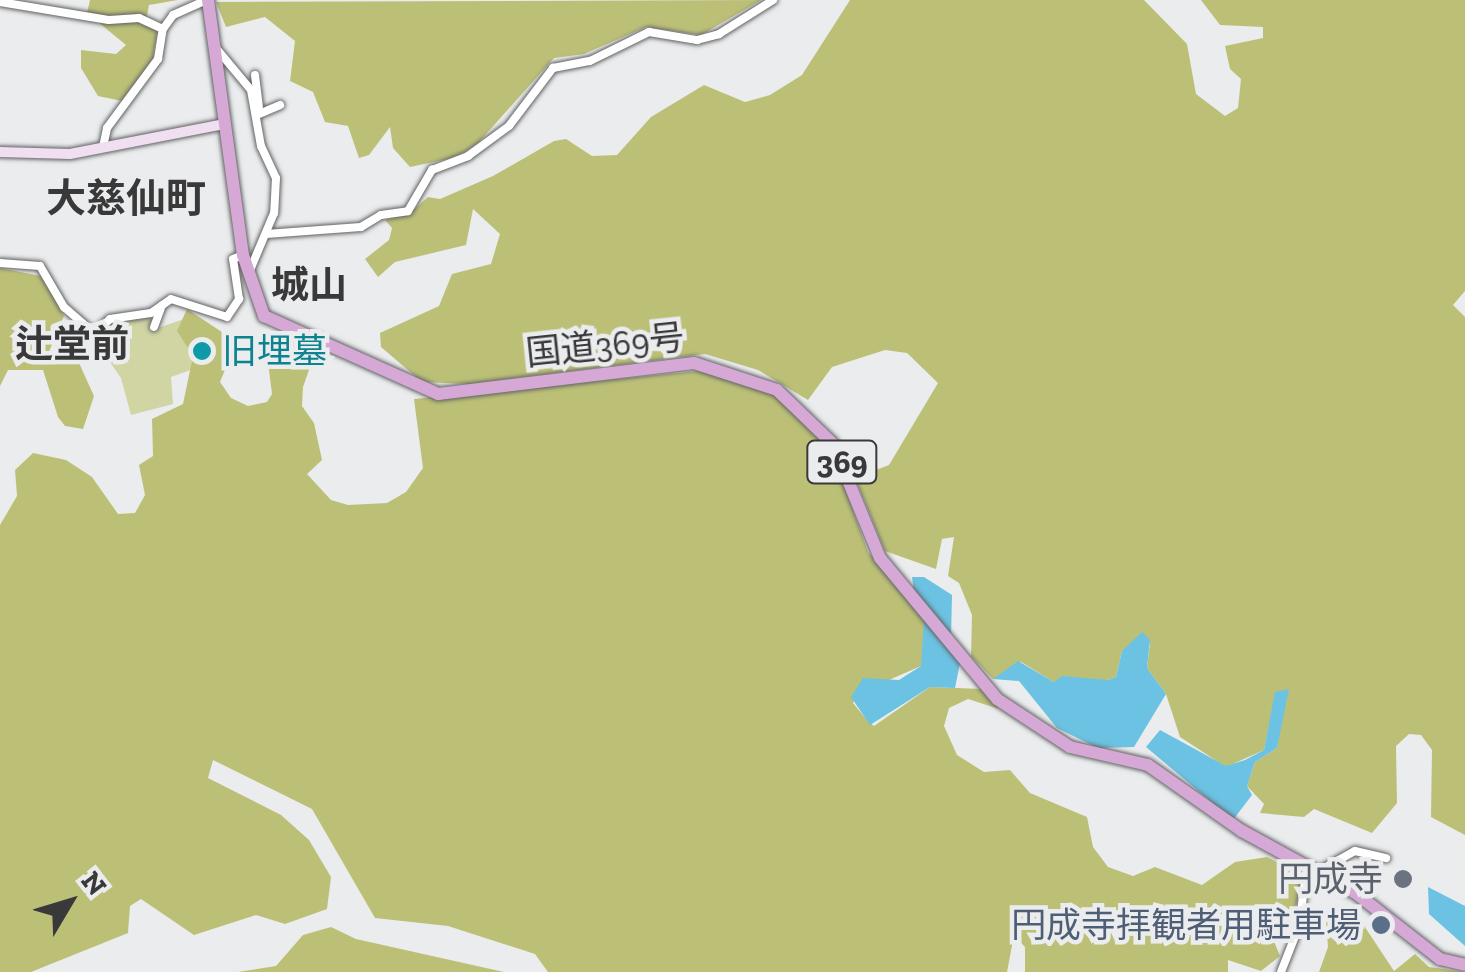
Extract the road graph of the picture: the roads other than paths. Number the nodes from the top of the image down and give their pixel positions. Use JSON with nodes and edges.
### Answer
{"nodes":[{"id":1,"x":207,"y":0,"type":"edge"},
{"id":2,"x":773,"y":0,"type":"edge"},
{"id":3,"x":0,"y":2,"type":"edge"},
{"id":4,"x":163,"y":29,"type":"junction"},
{"id":5,"x":212,"y":45,"type":"junction"},
{"id":6,"x":255,"y":75,"type":"dead end"},
{"id":7,"x":280,"y":105,"type":"dead end"},
{"id":8,"x":259,"y":111,"type":"junction"},
{"id":9,"x":226,"y":124,"type":"junction"},
{"id":10,"x":103,"y":147,"type":"junction"},
{"id":11,"x":0,"y":152,"type":"edge"},
{"id":12,"x":266,"y":234,"type":"junction"},
{"id":13,"x":243,"y":255,"type":"junction"},
{"id":14,"x":0,"y":262,"type":"edge"},
{"id":15,"x":248,"y":281,"type":"junction"},
{"id":16,"x":162,"y":305,"type":"junction"},
{"id":17,"x":154,"y":327,"type":"dead end"},
{"id":18,"x":1386,"y":858,"type":"dead end"},
{"id":19,"x":1313,"y":868,"type":"junction"},
{"id":20,"x":1465,"y":965,"type":"edge"},
{"id":21,"x":1281,"y":972,"type":"edge"}],
"edges":[{"from":1,"to":4,"type":"street"},
{"from":1,"to":5,"type":"highway","name":"国道369号","number":"369"},
{"from":2,"to":12,"type":"street"},
{"from":3,"to":4,"type":"street"},
{"from":4,"to":10,"type":"street"},
{"from":5,"to":8,"type":"street"},
{"from":5,"to":9,"type":"highway","name":"国道369号","number":"369"},
{"from":6,"to":8,"type":"street"},
{"from":7,"to":8,"type":"street"},
{"from":8,"to":12,"type":"street"},
{"from":9,"to":10,"type":"main road"},
{"from":9,"to":13,"type":"highway","name":"国道369号","number":"369"},
{"from":10,"to":11,"type":"main road"},
{"from":12,"to":15,"type":"street"},
{"from":13,"to":15,"type":"highway","name":"国道369号","number":"369"},
{"from":13,"to":16,"type":"street"},
{"from":14,"to":16,"type":"street"},
{"from":15,"to":19,"type":"highway","name":"国道369号","number":"369"},
{"from":16,"to":17,"type":"street"},
{"from":18,"to":19,"type":"street"},
{"from":19,"to":20,"type":"highway","name":"国道369号","number":"369"},
{"from":19,"to":21,"type":"street"}]}
